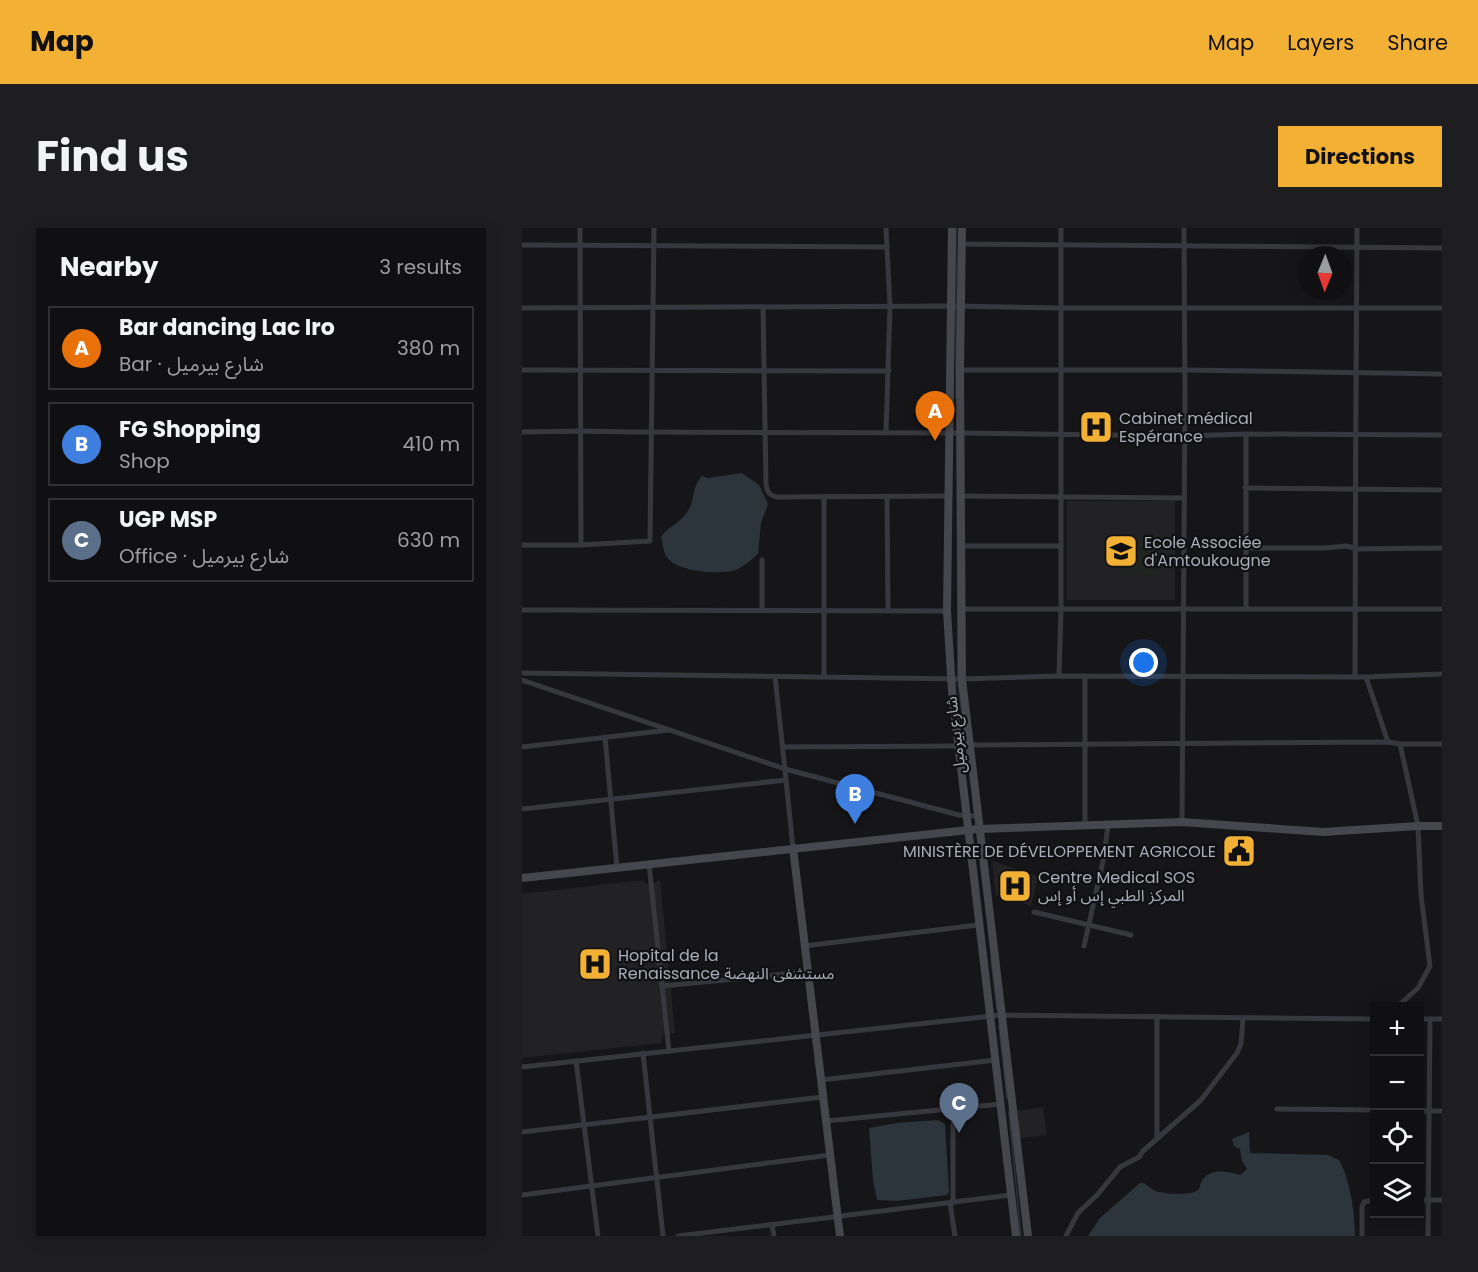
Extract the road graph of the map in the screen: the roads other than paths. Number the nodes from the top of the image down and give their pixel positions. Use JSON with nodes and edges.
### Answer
{"nodes":[{"id":1,"x":580,"y":228,"type":"edge"},
{"id":2,"x":654,"y":228,"type":"edge"},
{"id":3,"x":886,"y":228,"type":"edge"},
{"id":4,"x":952,"y":228,"type":"edge"},
{"id":5,"x":962,"y":228,"type":"edge"},
{"id":6,"x":1061,"y":228,"type":"edge"},
{"id":7,"x":1184,"y":228,"type":"edge"},
{"id":8,"x":1357,"y":228,"type":"edge"},
{"id":9,"x":963,"y":244,"type":"junction"},
{"id":10,"x":522,"y":245,"type":"edge"},
{"id":11,"x":1061,"y":245,"type":"junction"},
{"id":12,"x":579,"y":246,"type":"junction"},
{"id":13,"x":654,"y":246,"type":"junction"},
{"id":14,"x":1184,"y":246,"type":"junction"},
{"id":15,"x":886,"y":247,"type":"junction"},
{"id":16,"x":1356,"y":247,"type":"junction"},
{"id":17,"x":1442,"y":248,"type":"edge"},
{"id":18,"x":890,"y":306,"type":"junction"},
{"id":19,"x":957,"y":306,"type":"junction"},
{"id":20,"x":763,"y":307,"type":"junction"},
{"id":21,"x":1185,"y":307,"type":"junction"},
{"id":22,"x":1356,"y":307,"type":"junction"},
{"id":23,"x":522,"y":308,"type":"edge"},
{"id":24,"x":652,"y":308,"type":"junction"},
{"id":25,"x":1061,"y":308,"type":"junction"},
{"id":26,"x":1442,"y":308,"type":"edge"},
{"id":27,"x":580,"y":309,"type":"junction"},
{"id":28,"x":1061,"y":369,"type":"junction"},
{"id":29,"x":522,"y":370,"type":"edge"},
{"id":30,"x":652,"y":370,"type":"junction"},
{"id":31,"x":960,"y":370,"type":"junction"},
{"id":32,"x":1185,"y":370,"type":"junction"},
{"id":33,"x":580,"y":371,"type":"junction"},
{"id":34,"x":763,"y":371,"type":"junction"},
{"id":35,"x":890,"y":371,"type":"junction"},
{"id":36,"x":1356,"y":371,"type":"junction"},
{"id":37,"x":1442,"y":374,"type":"edge"},
{"id":38,"x":581,"y":431,"type":"junction"},
{"id":39,"x":522,"y":432,"type":"edge"},
{"id":40,"x":764,"y":432,"type":"junction"},
{"id":41,"x":652,"y":433,"type":"junction"},
{"id":42,"x":886,"y":433,"type":"junction"},
{"id":43,"x":960,"y":433,"type":"junction"},
{"id":44,"x":950,"y":434,"type":"junction"},
{"id":45,"x":1060,"y":434,"type":"junction"},
{"id":46,"x":1246,"y":434,"type":"junction"},
{"id":47,"x":1355,"y":434,"type":"junction"},
{"id":48,"x":1442,"y":435,"type":"edge"},
{"id":49,"x":1185,"y":436,"type":"junction"},
{"id":50,"x":1245,"y":488,"type":"junction"},
{"id":51,"x":1354,"y":489,"type":"junction"},
{"id":52,"x":1442,"y":490,"type":"edge"},
{"id":53,"x":949,"y":496,"type":"junction"},
{"id":54,"x":962,"y":496,"type":"junction"},
{"id":55,"x":825,"y":497,"type":"junction"},
{"id":56,"x":887,"y":497,"type":"junction"},
{"id":57,"x":1059,"y":498,"type":"junction"},
{"id":58,"x":1184,"y":498,"type":"junction"},
{"id":59,"x":522,"y":544,"type":"edge"},
{"id":60,"x":581,"y":545,"type":"junction"},
{"id":61,"x":962,"y":546,"type":"junction"},
{"id":62,"x":1059,"y":546,"type":"junction"},
{"id":63,"x":1246,"y":548,"type":"junction"},
{"id":64,"x":1442,"y":548,"type":"edge"},
{"id":65,"x":1357,"y":549,"type":"junction"},
{"id":66,"x":762,"y":560,"type":"dead end"},
{"id":67,"x":1183,"y":608,"type":"junction"},
{"id":68,"x":1246,"y":608,"type":"junction"},
{"id":69,"x":1356,"y":608,"type":"junction"},
{"id":70,"x":962,"y":609,"type":"junction"},
{"id":71,"x":1061,"y":609,"type":"junction"},
{"id":72,"x":1442,"y":609,"type":"edge"},
{"id":73,"x":522,"y":610,"type":"edge"},
{"id":74,"x":762,"y":610,"type":"junction"},
{"id":75,"x":824,"y":610,"type":"junction"},
{"id":76,"x":888,"y":610,"type":"junction"},
{"id":77,"x":947,"y":610,"type":"junction"},
{"id":78,"x":522,"y":673,"type":"edge"},
{"id":79,"x":1442,"y":674,"type":"edge"},
{"id":80,"x":1184,"y":675,"type":"junction"},
{"id":81,"x":775,"y":676,"type":"junction"},
{"id":82,"x":824,"y":676,"type":"junction"},
{"id":83,"x":1059,"y":676,"type":"junction"},
{"id":84,"x":1085,"y":676,"type":"junction"},
{"id":85,"x":951,"y":677,"type":"junction"},
{"id":86,"x":1355,"y":677,"type":"junction"},
{"id":87,"x":1366,"y":677,"type":"junction"},
{"id":88,"x":962,"y":679,"type":"junction"},
{"id":89,"x":522,"y":680,"type":"edge"},
{"id":90,"x":671,"y":730,"type":"junction"},
{"id":91,"x":604,"y":737,"type":"junction"},
{"id":92,"x":1388,"y":742,"type":"junction"},
{"id":93,"x":1086,"y":743,"type":"junction"},
{"id":94,"x":1184,"y":743,"type":"junction"},
{"id":95,"x":1400,"y":744,"type":"junction"},
{"id":96,"x":1442,"y":744,"type":"edge"},
{"id":97,"x":971,"y":745,"type":"junction"},
{"id":98,"x":959,"y":746,"type":"junction"},
{"id":99,"x":522,"y":747,"type":"edge"},
{"id":100,"x":783,"y":747,"type":"junction"},
{"id":101,"x":785,"y":769,"type":"junction"},
{"id":102,"x":786,"y":780,"type":"junction"},
{"id":103,"x":611,"y":799,"type":"junction"},
{"id":104,"x":522,"y":808,"type":"edge"},
{"id":105,"x":967,"y":816,"type":"junction"},
{"id":106,"x":977,"y":816,"type":"junction"},
{"id":107,"x":1182,"y":822,"type":"junction"},
{"id":108,"x":1084,"y":824,"type":"junction"},
{"id":109,"x":1108,"y":825,"type":"junction"},
{"id":110,"x":1418,"y":826,"type":"junction"},
{"id":111,"x":1442,"y":826,"type":"edge"},
{"id":112,"x":978,"y":828,"type":"junction"},
{"id":113,"x":968,"y":829,"type":"junction"},
{"id":114,"x":793,"y":848,"type":"junction"},
{"id":115,"x":649,"y":864,"type":"junction"},
{"id":116,"x":617,"y":868,"type":"junction"},
{"id":117,"x":522,"y":878,"type":"edge"},
{"id":118,"x":1034,"y":912,"type":"dead end"},
{"id":119,"x":1088,"y":924,"type":"junction"},
{"id":120,"x":978,"y":925,"type":"junction"},
{"id":121,"x":1131,"y":935,"type":"dead end"},
{"id":122,"x":804,"y":946,"type":"junction"},
{"id":123,"x":1083,"y":946,"type":"dead end"},
{"id":124,"x":807,"y":972,"type":"junction"},
{"id":125,"x":662,"y":986,"type":"junction"},
{"id":126,"x":1402,"y":1002,"type":"edge"},
{"id":127,"x":995,"y":1016,"type":"junction"},
{"id":128,"x":1157,"y":1017,"type":"junction"},
{"id":129,"x":1243,"y":1018,"type":"junction"},
{"id":130,"x":1370,"y":1019,"type":"edge"},
{"id":131,"x":1424,"y":1019,"type":"edge"},
{"id":132,"x":1430,"y":1019,"type":"junction"},
{"id":133,"x":1442,"y":1019,"type":"edge"},
{"id":134,"x":815,"y":1035,"type":"junction"},
{"id":135,"x":669,"y":1051,"type":"junction"},
{"id":136,"x":643,"y":1053,"type":"junction"},
{"id":137,"x":996,"y":1060,"type":"junction"},
{"id":138,"x":576,"y":1061,"type":"junction"},
{"id":139,"x":522,"y":1067,"type":"edge"},
{"id":140,"x":821,"y":1080,"type":"junction"},
{"id":141,"x":823,"y":1097,"type":"junction"},
{"id":142,"x":1001,"y":1104,"type":"junction"},
{"id":143,"x":953,"y":1108,"type":"junction"},
{"id":144,"x":1277,"y":1109,"type":"dead end"},
{"id":145,"x":1370,"y":1110,"type":"edge"},
{"id":146,"x":1442,"y":1111,"type":"edge"},
{"id":147,"x":1424,"y":1112,"type":"edge"},
{"id":148,"x":1428,"y":1112,"type":"junction"},
{"id":149,"x":650,"y":1118,"type":"junction"},
{"id":150,"x":826,"y":1121,"type":"junction"},
{"id":151,"x":584,"y":1125,"type":"junction"},
{"id":152,"x":522,"y":1132,"type":"edge"},
{"id":153,"x":1157,"y":1138,"type":"junction"},
{"id":154,"x":830,"y":1155,"type":"junction"},
{"id":155,"x":657,"y":1178,"type":"junction"},
{"id":156,"x":591,"y":1186,"type":"junction"},
{"id":157,"x":522,"y":1195,"type":"edge"},
{"id":158,"x":1011,"y":1195,"type":"junction"},
{"id":159,"x":1424,"y":1200,"type":"edge"},
{"id":160,"x":1428,"y":1200,"type":"junction"},
{"id":161,"x":1442,"y":1200,"type":"edge"},
{"id":162,"x":1370,"y":1201,"type":"edge"},
{"id":163,"x":952,"y":1203,"type":"junction"},
{"id":164,"x":838,"y":1217,"type":"junction"},
{"id":165,"x":772,"y":1225,"type":"junction"},
{"id":166,"x":598,"y":1236,"type":"edge"},
{"id":167,"x":663,"y":1236,"type":"edge"},
{"id":168,"x":678,"y":1236,"type":"edge"},
{"id":169,"x":774,"y":1236,"type":"edge"},
{"id":170,"x":840,"y":1236,"type":"edge"},
{"id":171,"x":955,"y":1236,"type":"edge"},
{"id":172,"x":1016,"y":1236,"type":"edge"},
{"id":173,"x":1028,"y":1236,"type":"edge"},
{"id":174,"x":1066,"y":1236,"type":"edge"},
{"id":175,"x":1362,"y":1236,"type":"edge"},
{"id":176,"x":1428,"y":1236,"type":"edge"}],
"edges":[{"from":1,"to":12,"type":"street"},
{"from":2,"to":13,"type":"street"},
{"from":3,"to":15,"type":"street"},
{"from":4,"to":19,"type":"street","name":"شارع بيرميل"},
{"from":5,"to":9,"type":"street","name":"شارع بيرميل"},
{"from":6,"to":11,"type":"street"},
{"from":7,"to":14,"type":"street"},
{"from":8,"to":16,"type":"street"},
{"from":9,"to":11,"type":"street"},
{"from":9,"to":19,"type":"street","name":"شارع بيرميل"},
{"from":10,"to":12,"type":"street"},
{"from":11,"to":14,"type":"street"},
{"from":11,"to":25,"type":"street"},
{"from":12,"to":13,"type":"street"},
{"from":12,"to":27,"type":"street"},
{"from":13,"to":15,"type":"street"},
{"from":13,"to":24,"type":"street"},
{"from":14,"to":16,"type":"street"},
{"from":14,"to":21,"type":"street"},
{"from":15,"to":18,"type":"street"},
{"from":16,"to":17,"type":"street"},
{"from":16,"to":22,"type":"street"},
{"from":18,"to":19,"type":"street"},
{"from":18,"to":20,"type":"street"},
{"from":18,"to":35,"type":"street"},
{"from":19,"to":25,"type":"street"},
{"from":19,"to":31,"type":"street","name":"شارع بيرميل"},
{"from":19,"to":44,"type":"street","name":"شارع بيرميل"},
{"from":20,"to":24,"type":"street"},
{"from":20,"to":34,"type":"street"},
{"from":21,"to":22,"type":"street"},
{"from":21,"to":25,"type":"street"},
{"from":21,"to":32,"type":"street"},
{"from":22,"to":26,"type":"street"},
{"from":22,"to":36,"type":"street"},
{"from":23,"to":27,"type":"street"},
{"from":24,"to":27,"type":"street"},
{"from":24,"to":30,"type":"street"},
{"from":25,"to":28,"type":"street"},
{"from":27,"to":33,"type":"street"},
{"from":28,"to":31,"type":"street"},
{"from":28,"to":32,"type":"street"},
{"from":28,"to":45,"type":"street"},
{"from":29,"to":33,"type":"street"},
{"from":30,"to":33,"type":"street"},
{"from":30,"to":34,"type":"street"},
{"from":30,"to":41,"type":"street"},
{"from":31,"to":43,"type":"street","name":"شارع بيرميل"},
{"from":32,"to":36,"type":"street"},
{"from":32,"to":49,"type":"street"},
{"from":33,"to":38,"type":"street"},
{"from":34,"to":35,"type":"street"},
{"from":34,"to":40,"type":"street"},
{"from":35,"to":42,"type":"street"},
{"from":36,"to":37,"type":"street"},
{"from":36,"to":47,"type":"street"},
{"from":38,"to":39,"type":"street"},
{"from":38,"to":41,"type":"street"},
{"from":38,"to":60,"type":"street"},
{"from":40,"to":41,"type":"street"},
{"from":40,"to":42,"type":"street"},
{"from":40,"to":55,"type":"street"},
{"from":41,"to":60,"type":"street"},
{"from":42,"to":44,"type":"street"},
{"from":43,"to":44,"type":"street"},
{"from":43,"to":45,"type":"street"},
{"from":43,"to":54,"type":"street","name":"شارع بيرميل"},
{"from":44,"to":53,"type":"street","name":"شارع بيرميل"},
{"from":45,"to":49,"type":"street"},
{"from":45,"to":57,"type":"street"},
{"from":46,"to":47,"type":"street"},
{"from":46,"to":49,"type":"street"},
{"from":46,"to":50,"type":"street"},
{"from":47,"to":48,"type":"street"},
{"from":47,"to":51,"type":"street"},
{"from":49,"to":58,"type":"street"},
{"from":50,"to":51,"type":"street"},
{"from":50,"to":63,"type":"street"},
{"from":51,"to":52,"type":"street"},
{"from":51,"to":65,"type":"street"},
{"from":53,"to":56,"type":"street"},
{"from":53,"to":77,"type":"street","name":"شارع بيرميل"},
{"from":54,"to":57,"type":"street"},
{"from":54,"to":61,"type":"street","name":"شارع بيرميل"},
{"from":55,"to":56,"type":"street"},
{"from":55,"to":75,"type":"street"},
{"from":56,"to":76,"type":"street"},
{"from":57,"to":58,"type":"street"},
{"from":57,"to":62,"type":"street"},
{"from":58,"to":67,"type":"street"},
{"from":59,"to":60,"type":"street"},
{"from":61,"to":62,"type":"street"},
{"from":61,"to":70,"type":"street","name":"شارع بيرميل"},
{"from":62,"to":71,"type":"street"},
{"from":63,"to":65,"type":"street"},
{"from":63,"to":68,"type":"street"},
{"from":64,"to":65,"type":"street"},
{"from":65,"to":69,"type":"street"},
{"from":66,"to":74,"type":"street"},
{"from":67,"to":68,"type":"street"},
{"from":67,"to":71,"type":"street"},
{"from":67,"to":80,"type":"street"},
{"from":68,"to":69,"type":"street"},
{"from":69,"to":72,"type":"street"},
{"from":69,"to":86,"type":"street"},
{"from":70,"to":71,"type":"street"},
{"from":70,"to":88,"type":"street","name":"شارع بيرميل"},
{"from":71,"to":83,"type":"street"},
{"from":73,"to":74,"type":"street"},
{"from":74,"to":75,"type":"street"},
{"from":75,"to":76,"type":"street"},
{"from":75,"to":82,"type":"street"},
{"from":76,"to":77,"type":"street"},
{"from":77,"to":85,"type":"street","name":"شارع بيرميل"},
{"from":78,"to":81,"type":"street"},
{"from":79,"to":87,"type":"street"},
{"from":80,"to":84,"type":"street"},
{"from":80,"to":86,"type":"street"},
{"from":80,"to":94,"type":"street"},
{"from":81,"to":82,"type":"street"},
{"from":81,"to":100,"type":"street"},
{"from":82,"to":85,"type":"street"},
{"from":83,"to":84,"type":"street"},
{"from":83,"to":88,"type":"street"},
{"from":84,"to":93,"type":"street"},
{"from":85,"to":88,"type":"street"},
{"from":85,"to":98,"type":"street","name":"شارع بيرميل"},
{"from":86,"to":87,"type":"street"},
{"from":87,"to":92,"type":"street"},
{"from":88,"to":97,"type":"street","name":"شارع بيرميل"},
{"from":89,"to":90,"type":"street"},
{"from":90,"to":91,"type":"street"},
{"from":90,"to":101,"type":"street"},
{"from":91,"to":99,"type":"street"},
{"from":91,"to":103,"type":"street"},
{"from":92,"to":94,"type":"street"},
{"from":92,"to":95,"type":"street"},
{"from":93,"to":94,"type":"street"},
{"from":93,"to":97,"type":"street"},
{"from":93,"to":108,"type":"street"},
{"from":94,"to":107,"type":"street"},
{"from":95,"to":96,"type":"street"},
{"from":95,"to":110,"type":"street"},
{"from":97,"to":106,"type":"street","name":"شارع بيرميل"},
{"from":98,"to":100,"type":"street"},
{"from":98,"to":105,"type":"street","name":"شارع بيرميل"},
{"from":100,"to":101,"type":"street"},
{"from":101,"to":102,"type":"street"},
{"from":101,"to":105,"type":"street"},
{"from":102,"to":103,"type":"street"},
{"from":102,"to":114,"type":"street"},
{"from":103,"to":104,"type":"street"},
{"from":103,"to":116,"type":"street"},
{"from":105,"to":106,"type":"street"},
{"from":105,"to":113,"type":"street","name":"شارع بيرميل"},
{"from":106,"to":112,"type":"street","name":"شارع بيرميل"},
{"from":107,"to":109,"type":"street"},
{"from":107,"to":110,"type":"street"},
{"from":108,"to":109,"type":"street"},
{"from":108,"to":112,"type":"street"},
{"from":109,"to":119,"type":"street"},
{"from":110,"to":111,"type":"street"},
{"from":110,"to":126,"type":"street"},
{"from":112,"to":113,"type":"street"},
{"from":112,"to":127,"type":"street","name":"شارع بيرميل"},
{"from":113,"to":114,"type":"street"},
{"from":113,"to":120,"type":"street","name":"شارع بيرميل"},
{"from":114,"to":115,"type":"street"},
{"from":114,"to":122,"type":"street"},
{"from":115,"to":116,"type":"street"},
{"from":115,"to":125,"type":"street"},
{"from":116,"to":117,"type":"street"},
{"from":118,"to":119,"type":"street"},
{"from":119,"to":121,"type":"street"},
{"from":119,"to":123,"type":"street"},
{"from":120,"to":122,"type":"street"},
{"from":120,"to":127,"type":"street","name":"شارع بيرميل"},
{"from":122,"to":124,"type":"street"},
{"from":124,"to":125,"type":"street"},
{"from":124,"to":134,"type":"street"},
{"from":125,"to":135,"type":"street"},
{"from":127,"to":128,"type":"street"},
{"from":127,"to":134,"type":"street"},
{"from":127,"to":137,"type":"street","name":"شارع بيرميل"},
{"from":127,"to":173,"type":"street","name":"شارع بيرميل"},
{"from":128,"to":129,"type":"street"},
{"from":128,"to":153,"type":"street"},
{"from":129,"to":130,"type":"street"},
{"from":129,"to":153,"type":"street"},
{"from":131,"to":132,"type":"street"},
{"from":132,"to":133,"type":"street"},
{"from":132,"to":148,"type":"street"},
{"from":134,"to":135,"type":"street"},
{"from":134,"to":140,"type":"street"},
{"from":135,"to":136,"type":"street"},
{"from":136,"to":138,"type":"street"},
{"from":136,"to":149,"type":"street"},
{"from":137,"to":140,"type":"street"},
{"from":137,"to":142,"type":"street","name":"شارع بيرميل"},
{"from":138,"to":139,"type":"street"},
{"from":138,"to":151,"type":"street"},
{"from":140,"to":141,"type":"street"},
{"from":141,"to":149,"type":"street"},
{"from":141,"to":150,"type":"street"},
{"from":142,"to":143,"type":"street"},
{"from":142,"to":158,"type":"street","name":"شارع بيرميل"},
{"from":143,"to":150,"type":"street"},
{"from":143,"to":163,"type":"street"},
{"from":144,"to":145,"type":"street"},
{"from":146,"to":148,"type":"street"},
{"from":147,"to":148,"type":"street"},
{"from":148,"to":160,"type":"street"},
{"from":149,"to":151,"type":"street"},
{"from":149,"to":155,"type":"street"},
{"from":150,"to":154,"type":"street"},
{"from":151,"to":152,"type":"street"},
{"from":151,"to":156,"type":"street"},
{"from":153,"to":174,"type":"street"},
{"from":154,"to":155,"type":"street"},
{"from":154,"to":164,"type":"street"},
{"from":155,"to":156,"type":"street"},
{"from":155,"to":167,"type":"street"},
{"from":156,"to":157,"type":"street"},
{"from":156,"to":166,"type":"street"},
{"from":158,"to":163,"type":"street"},
{"from":158,"to":172,"type":"street","name":"شارع بيرميل"},
{"from":159,"to":160,"type":"street"},
{"from":160,"to":161,"type":"street"},
{"from":160,"to":176,"type":"street"},
{"from":162,"to":175,"type":"street"},
{"from":163,"to":164,"type":"street"},
{"from":163,"to":171,"type":"street"},
{"from":164,"to":165,"type":"street"},
{"from":164,"to":170,"type":"street"},
{"from":165,"to":168,"type":"street"},
{"from":165,"to":169,"type":"street"}]}
